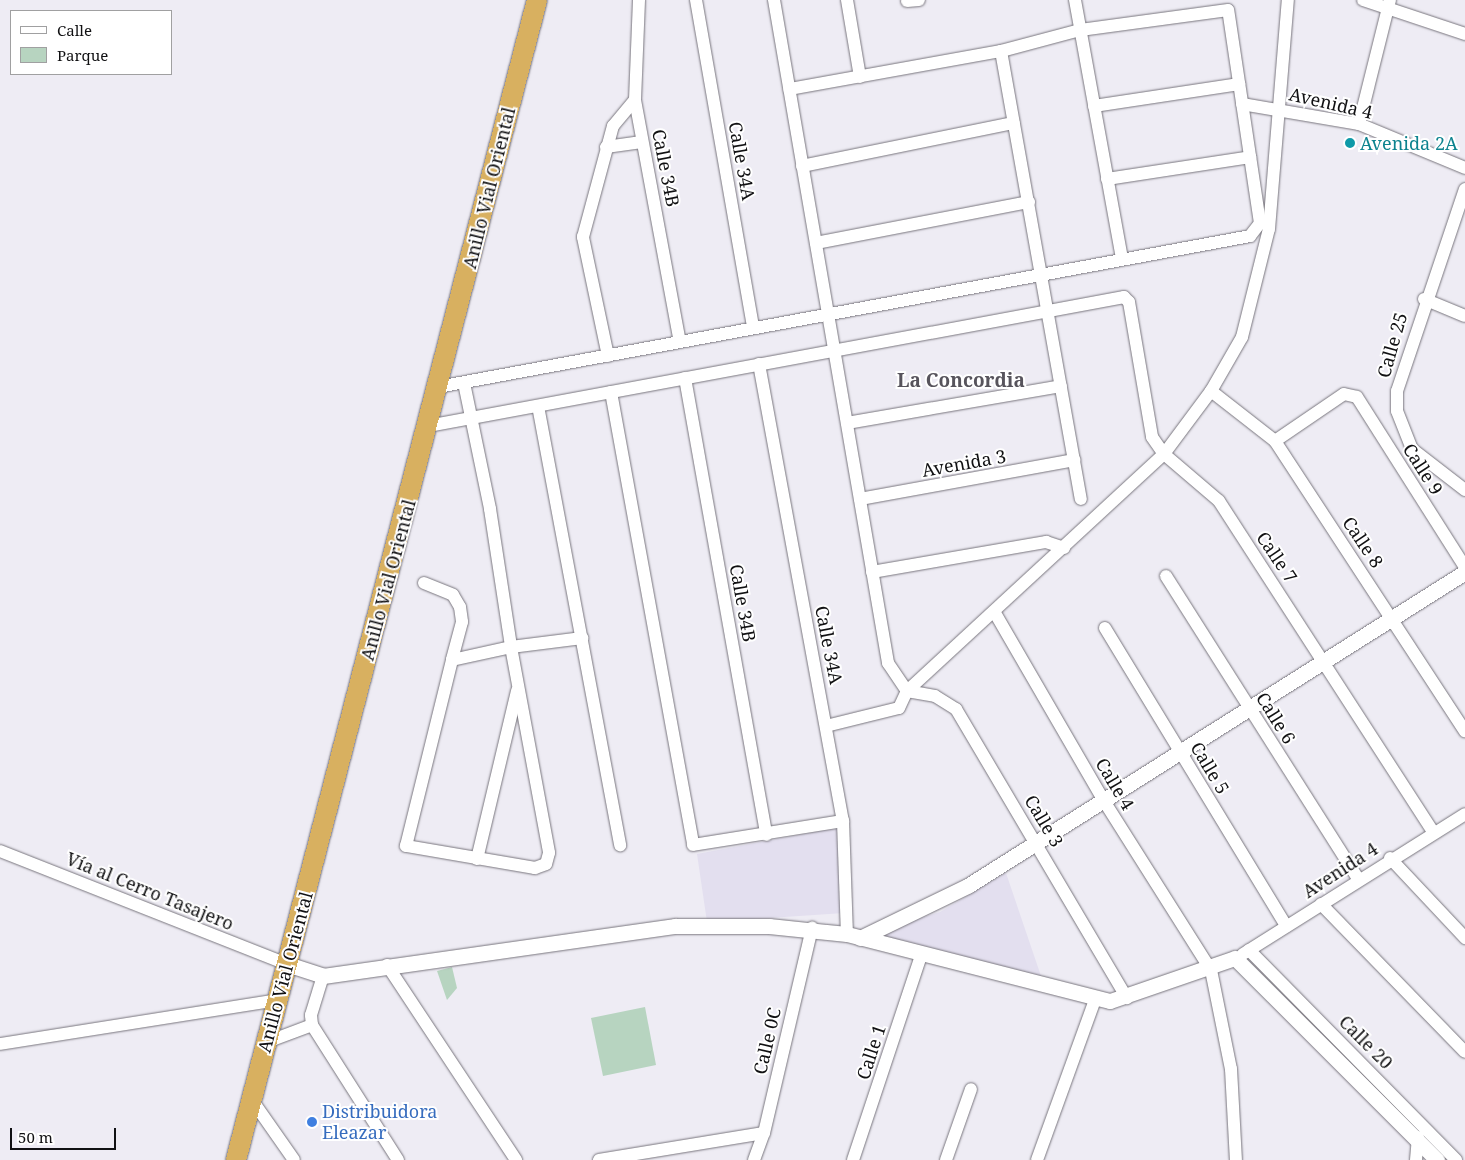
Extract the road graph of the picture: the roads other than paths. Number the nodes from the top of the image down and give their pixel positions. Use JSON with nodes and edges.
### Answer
{"nodes":[{"id":1,"x":537,"y":0,"type":"edge"},
{"id":2,"x":639,"y":0,"type":"edge"},
{"id":3,"x":696,"y":0,"type":"edge"},
{"id":4,"x":774,"y":0,"type":"edge"},
{"id":5,"x":847,"y":0,"type":"edge"},
{"id":6,"x":1075,"y":0,"type":"edge"},
{"id":7,"x":1288,"y":0,"type":"edge"},
{"id":8,"x":1363,"y":0,"type":"edge"},
{"id":9,"x":1389,"y":4,"type":"edge"},
{"id":10,"x":1080,"y":30,"type":"junction"},
{"id":11,"x":1465,"y":34,"type":"edge"},
{"id":12,"x":1002,"y":51,"type":"junction"},
{"id":13,"x":860,"y":76,"type":"junction"},
{"id":14,"x":1239,"y":84,"type":"junction"},
{"id":15,"x":789,"y":89,"type":"junction"},
{"id":16,"x":635,"y":100,"type":"junction"},
{"id":17,"x":1242,"y":104,"type":"junction"},
{"id":18,"x":1094,"y":106,"type":"junction"},
{"id":19,"x":1282,"y":108,"type":"junction"},
{"id":20,"x":1014,"y":123,"type":"junction"},
{"id":21,"x":1359,"y":124,"type":"junction"},
{"id":22,"x":642,"y":142,"type":"junction"},
{"id":23,"x":606,"y":147,"type":"junction"},
{"id":24,"x":1250,"y":157,"type":"junction"},
{"id":25,"x":802,"y":166,"type":"junction"},
{"id":26,"x":1465,"y":168,"type":"edge"},
{"id":27,"x":1107,"y":179,"type":"junction"},
{"id":28,"x":1465,"y":189,"type":"edge"},
{"id":29,"x":1029,"y":202,"type":"junction"},
{"id":30,"x":816,"y":244,"type":"junction"},
{"id":31,"x":1122,"y":259,"type":"junction"},
{"id":32,"x":1042,"y":274,"type":"junction"},
{"id":33,"x":1424,"y":299,"type":"junction"},
{"id":34,"x":1048,"y":309,"type":"junction"},
{"id":35,"x":828,"y":314,"type":"junction"},
{"id":36,"x":1465,"y":316,"type":"edge"},
{"id":37,"x":753,"y":328,"type":"junction"},
{"id":38,"x":680,"y":342,"type":"junction"},
{"id":39,"x":834,"y":350,"type":"junction"},
{"id":40,"x":608,"y":356,"type":"junction"},
{"id":41,"x":759,"y":364,"type":"junction"},
{"id":42,"x":685,"y":378,"type":"junction"},
{"id":43,"x":464,"y":383,"type":"junction"},
{"id":44,"x":1061,"y":386,"type":"junction"},
{"id":45,"x":438,"y":387,"type":"junction"},
{"id":46,"x":1211,"y":391,"type":"junction"},
{"id":47,"x":611,"y":392,"type":"junction"},
{"id":48,"x":538,"y":406,"type":"junction"},
{"id":49,"x":472,"y":417,"type":"junction"},
{"id":50,"x":846,"y":422,"type":"junction"},
{"id":51,"x":428,"y":426,"type":"junction"},
{"id":52,"x":1275,"y":441,"type":"junction"},
{"id":53,"x":1164,"y":454,"type":"junction"},
{"id":54,"x":1074,"y":460,"type":"junction"},
{"id":55,"x":1465,"y":490,"type":"edge"},
{"id":56,"x":860,"y":499,"type":"junction"},
{"id":57,"x":1081,"y":499,"type":"dead end"},
{"id":58,"x":1064,"y":548,"type":"junction"},
{"id":59,"x":1465,"y":567,"type":"edge"},
{"id":60,"x":872,"y":572,"type":"junction"},
{"id":61,"x":1465,"y":572,"type":"edge"},
{"id":62,"x":1166,"y":576,"type":"dead end"},
{"id":63,"x":424,"y":583,"type":"dead end"},
{"id":64,"x":995,"y":613,"type":"junction"},
{"id":65,"x":1392,"y":618,"type":"junction"},
{"id":66,"x":1105,"y":628,"type":"dead end"},
{"id":67,"x":582,"y":638,"type":"junction"},
{"id":68,"x":511,"y":647,"type":"junction"},
{"id":69,"x":452,"y":660,"type":"junction"},
{"id":70,"x":1324,"y":661,"type":"junction"},
{"id":71,"x":518,"y":686,"type":"junction"},
{"id":72,"x":907,"y":691,"type":"junction"},
{"id":73,"x":1250,"y":708,"type":"junction"},
{"id":74,"x":826,"y":726,"type":"junction"},
{"id":75,"x":1465,"y":731,"type":"edge"},
{"id":76,"x":1180,"y":752,"type":"junction"},
{"id":77,"x":1104,"y":801,"type":"junction"},
{"id":78,"x":1465,"y":815,"type":"edge"},
{"id":79,"x":843,"y":821,"type":"junction"},
{"id":80,"x":1433,"y":832,"type":"junction"},
{"id":81,"x":766,"y":835,"type":"junction"},
{"id":82,"x":1038,"y":843,"type":"junction"},
{"id":83,"x":620,"y":845,"type":"dead end"},
{"id":84,"x":0,"y":851,"type":"edge"},
{"id":85,"x":1390,"y":858,"type":"junction"},
{"id":86,"x":476,"y":859,"type":"junction"},
{"id":87,"x":1358,"y":879,"type":"junction"},
{"id":88,"x":1320,"y":904,"type":"junction"},
{"id":89,"x":1286,"y":926,"type":"junction"},
{"id":90,"x":812,"y":928,"type":"junction"},
{"id":91,"x":854,"y":936,"type":"junction"},
{"id":92,"x":1465,"y":938,"type":"edge"},
{"id":93,"x":1249,"y":950,"type":"junction"},
{"id":94,"x":921,"y":955,"type":"junction"},
{"id":95,"x":1235,"y":958,"type":"junction"},
{"id":96,"x":287,"y":964,"type":"junction"},
{"id":97,"x":387,"y":966,"type":"junction"},
{"id":98,"x":1212,"y":970,"type":"junction"},
{"id":99,"x":323,"y":976,"type":"junction"},
{"id":100,"x":1127,"y":998,"type":"junction"},
{"id":101,"x":278,"y":1000,"type":"junction"},
{"id":102,"x":1095,"y":1000,"type":"junction"},
{"id":103,"x":312,"y":1025,"type":"junction"},
{"id":104,"x":267,"y":1042,"type":"junction"},
{"id":105,"x":0,"y":1044,"type":"edge"},
{"id":106,"x":1465,"y":1052,"type":"edge"},
{"id":107,"x":970,"y":1089,"type":"dead end"},
{"id":108,"x":252,"y":1100,"type":"junction"},
{"id":109,"x":764,"y":1133,"type":"junction"},
{"id":110,"x":1418,"y":1137,"type":"junction"},
{"id":111,"x":236,"y":1160,"type":"edge"},
{"id":112,"x":294,"y":1160,"type":"edge"},
{"id":113,"x":398,"y":1160,"type":"edge"},
{"id":114,"x":516,"y":1160,"type":"edge"},
{"id":115,"x":599,"y":1160,"type":"edge"},
{"id":116,"x":754,"y":1160,"type":"edge"},
{"id":117,"x":853,"y":1160,"type":"edge"},
{"id":118,"x":946,"y":1160,"type":"edge"},
{"id":119,"x":1037,"y":1160,"type":"edge"},
{"id":120,"x":1236,"y":1160,"type":"edge"},
{"id":121,"x":1416,"y":1160,"type":"edge"},
{"id":122,"x":1438,"y":1160,"type":"edge"},
{"id":123,"x":1456,"y":1160,"type":"edge"}],
"edges":[{"from":1,"to":45,"type":"highway","name":"Anillo Vial Oriental"},
{"from":2,"to":16,"type":"street","name":"Calle 34B"},
{"from":3,"to":37,"type":"street","name":"Calle 34A"},
{"from":4,"to":15,"type":"street"},
{"from":5,"to":13,"type":"street"},
{"from":6,"to":10,"type":"street"},
{"from":7,"to":19,"type":"street"},
{"from":8,"to":9,"type":"street"},
{"from":9,"to":11,"type":"street"},
{"from":9,"to":21,"type":"street"},
{"from":10,"to":12,"type":"street"},
{"from":10,"to":14,"type":"street"},
{"from":10,"to":18,"type":"street"},
{"from":12,"to":13,"type":"street"},
{"from":12,"to":20,"type":"street"},
{"from":13,"to":15,"type":"street"},
{"from":14,"to":17,"type":"street"},
{"from":14,"to":18,"type":"street"},
{"from":15,"to":25,"type":"street"},
{"from":16,"to":22,"type":"street","name":"Calle 34B"},
{"from":16,"to":23,"type":"street"},
{"from":17,"to":19,"type":"street","name":"Avenida 4"},
{"from":17,"to":24,"type":"street"},
{"from":18,"to":27,"type":"street"},
{"from":19,"to":21,"type":"street","name":"Avenida 4"},
{"from":19,"to":46,"type":"street"},
{"from":20,"to":25,"type":"street"},
{"from":20,"to":29,"type":"street"},
{"from":21,"to":26,"type":"street","name":"Avenida 4"},
{"from":22,"to":23,"type":"street"},
{"from":22,"to":38,"type":"street","name":"Calle 34B"},
{"from":23,"to":40,"type":"street"},
{"from":24,"to":27,"type":"street"},
{"from":24,"to":31,"type":"street"},
{"from":25,"to":30,"type":"street"},
{"from":27,"to":31,"type":"street"},
{"from":28,"to":33,"type":"street","name":"Calle 25"},
{"from":29,"to":30,"type":"street"},
{"from":29,"to":32,"type":"street"},
{"from":30,"to":35,"type":"street"},
{"from":31,"to":32,"type":"street"},
{"from":32,"to":34,"type":"street"},
{"from":32,"to":35,"type":"street"},
{"from":33,"to":36,"type":"street"},
{"from":33,"to":55,"type":"street","name":"Calle 25"},
{"from":34,"to":39,"type":"street"},
{"from":34,"to":44,"type":"street"},
{"from":34,"to":53,"type":"street","name":"Calle 7"},
{"from":35,"to":37,"type":"street"},
{"from":35,"to":39,"type":"street"},
{"from":37,"to":38,"type":"street"},
{"from":38,"to":40,"type":"street"},
{"from":39,"to":41,"type":"street"},
{"from":39,"to":50,"type":"street"},
{"from":40,"to":43,"type":"street"},
{"from":41,"to":42,"type":"street"},
{"from":41,"to":74,"type":"street","name":"Calle 34A"},
{"from":42,"to":47,"type":"street"},
{"from":42,"to":81,"type":"street","name":"Calle 34B"},
{"from":43,"to":45,"type":"street"},
{"from":43,"to":49,"type":"street"},
{"from":44,"to":50,"type":"street"},
{"from":44,"to":54,"type":"street"},
{"from":45,"to":51,"type":"highway","name":"Anillo Vial Oriental"},
{"from":46,"to":52,"type":"street","name":"Calle 8"},
{"from":46,"to":53,"type":"street"},
{"from":47,"to":48,"type":"street"},
{"from":47,"to":81,"type":"street"},
{"from":48,"to":49,"type":"street"},
{"from":48,"to":67,"type":"street"},
{"from":49,"to":51,"type":"street"},
{"from":49,"to":68,"type":"street"},
{"from":50,"to":56,"type":"street"},
{"from":51,"to":96,"type":"highway","name":"Anillo Vial Oriental"},
{"from":52,"to":59,"type":"street","name":"Calle 9"},
{"from":52,"to":65,"type":"street","name":"Calle 8"},
{"from":53,"to":58,"type":"street"},
{"from":53,"to":70,"type":"street","name":"Calle 7"},
{"from":54,"to":56,"type":"street","name":"Avenida 3"},
{"from":54,"to":57,"type":"street"},
{"from":56,"to":60,"type":"street"},
{"from":58,"to":60,"type":"street"},
{"from":58,"to":64,"type":"street"},
{"from":60,"to":72,"type":"street"},
{"from":61,"to":65,"type":"street"},
{"from":62,"to":73,"type":"street","name":"Calle 6"},
{"from":63,"to":69,"type":"street"},
{"from":64,"to":72,"type":"street"},
{"from":64,"to":77,"type":"street","name":"Calle 4"},
{"from":65,"to":70,"type":"street"},
{"from":65,"to":75,"type":"street","name":"Calle 8"},
{"from":66,"to":76,"type":"street","name":"Calle 5"},
{"from":67,"to":68,"type":"street"},
{"from":67,"to":83,"type":"street"},
{"from":68,"to":69,"type":"street"},
{"from":68,"to":71,"type":"street"},
{"from":69,"to":86,"type":"street"},
{"from":70,"to":73,"type":"street"},
{"from":70,"to":80,"type":"street","name":"Calle 7"},
{"from":71,"to":86,"type":"street"},
{"from":71,"to":86,"type":"street"},
{"from":72,"to":74,"type":"street"},
{"from":72,"to":82,"type":"street","name":"Calle 3"},
{"from":73,"to":76,"type":"street"},
{"from":73,"to":87,"type":"street","name":"Calle 6"},
{"from":74,"to":79,"type":"street","name":"Calle 34A"},
{"from":76,"to":77,"type":"street"},
{"from":76,"to":89,"type":"street","name":"Calle 5"},
{"from":77,"to":82,"type":"street"},
{"from":77,"to":98,"type":"street","name":"Calle 4"},
{"from":78,"to":80,"type":"street","name":"Avenida 4"},
{"from":79,"to":81,"type":"street"},
{"from":79,"to":91,"type":"street","name":"Calle 34A"},
{"from":80,"to":85,"type":"street","name":"Avenida 4"},
{"from":82,"to":91,"type":"street"},
{"from":82,"to":100,"type":"street","name":"Calle 3"},
{"from":84,"to":96,"type":"street","name":"Vía al Cerro Tasajero"},
{"from":85,"to":87,"type":"street","name":"Avenida 4"},
{"from":85,"to":92,"type":"street"},
{"from":87,"to":88,"type":"street","name":"Avenida 4"},
{"from":88,"to":89,"type":"street","name":"Avenida 4"},
{"from":88,"to":106,"type":"street"},
{"from":89,"to":93,"type":"street","name":"Avenida 4"},
{"from":90,"to":91,"type":"street"},
{"from":90,"to":97,"type":"street"},
{"from":90,"to":109,"type":"street","name":"Calle 0C"},
{"from":91,"to":94,"type":"street"},
{"from":93,"to":95,"type":"street","name":"Avenida 4"},
{"from":93,"to":123,"type":"street","name":"Calle 20"},
{"from":94,"to":102,"type":"street"},
{"from":94,"to":117,"type":"street","name":"Calle 1"},
{"from":95,"to":98,"type":"street"},
{"from":95,"to":110,"type":"street","name":"Calle 20"},
{"from":96,"to":99,"type":"street"},
{"from":96,"to":101,"type":"highway","name":"Anillo Vial Oriental"},
{"from":97,"to":99,"type":"street"},
{"from":97,"to":114,"type":"street"},
{"from":98,"to":100,"type":"street"},
{"from":98,"to":120,"type":"street"},
{"from":99,"to":103,"type":"street"},
{"from":100,"to":102,"type":"street"},
{"from":101,"to":104,"type":"highway","name":"Anillo Vial Oriental"},
{"from":101,"to":105,"type":"street"},
{"from":102,"to":119,"type":"street"},
{"from":103,"to":104,"type":"street"},
{"from":103,"to":113,"type":"street"},
{"from":104,"to":108,"type":"highway","name":"Anillo Vial Oriental"},
{"from":107,"to":118,"type":"street"},
{"from":108,"to":111,"type":"highway","name":"Anillo Vial Oriental"},
{"from":108,"to":112,"type":"street"},
{"from":109,"to":115,"type":"street"},
{"from":109,"to":116,"type":"street","name":"Calle 0C"},
{"from":110,"to":121,"type":"street"},
{"from":110,"to":122,"type":"street","name":"Calle 20"}]}
